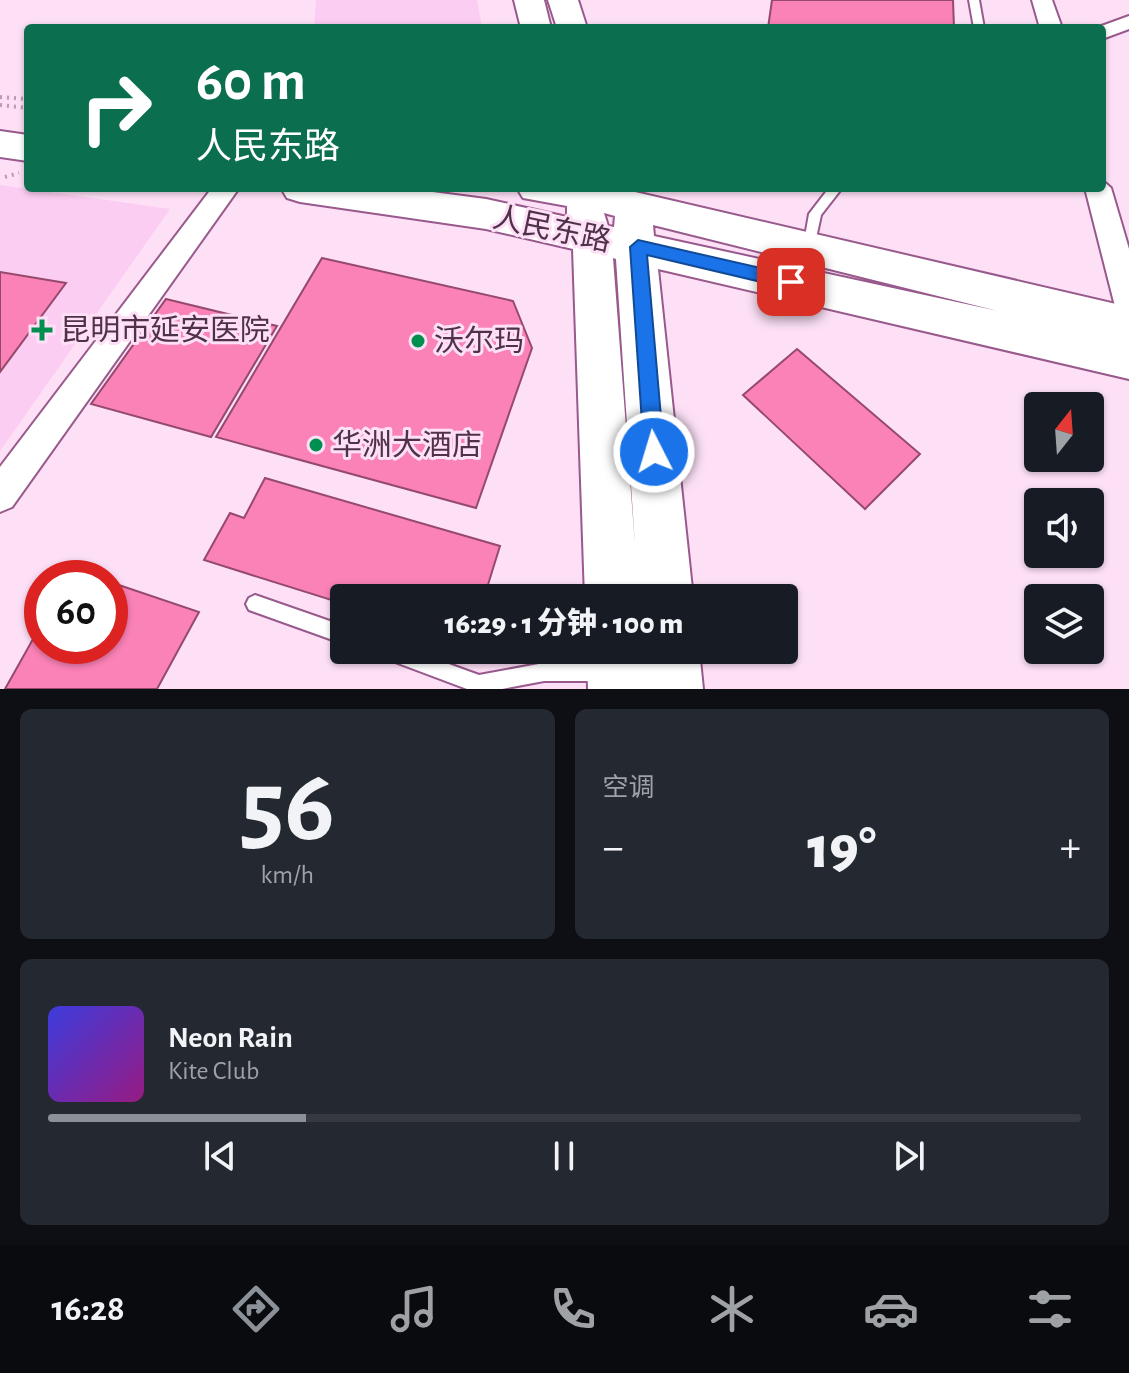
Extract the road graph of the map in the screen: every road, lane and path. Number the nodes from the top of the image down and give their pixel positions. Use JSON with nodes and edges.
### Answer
{"nodes":[{"id":1,"x":529,"y":0,"type":"edge"},
{"id":2,"x":563,"y":0,"type":"edge"},
{"id":3,"x":974,"y":0,"type":"edge"},
{"id":4,"x":1042,"y":0,"type":"edge"},
{"id":5,"x":1129,"y":22,"type":"edge"},
{"id":6,"x":535,"y":24,"type":"edge"},
{"id":7,"x":571,"y":24,"type":"edge"},
{"id":8,"x":978,"y":24,"type":"edge"},
{"id":9,"x":1050,"y":24,"type":"edge"},
{"id":10,"x":1106,"y":31,"type":"edge"},
{"id":11,"x":24,"y":100,"type":"edge"},
{"id":12,"x":0,"y":105,"type":"edge"},
{"id":13,"x":2,"y":105,"type":"edge"},
{"id":14,"x":24,"y":108,"type":"edge"},
{"id":15,"x":24,"y":122,"type":"edge"},
{"id":16,"x":0,"y":144,"type":"edge"},
{"id":17,"x":24,"y":147,"type":"edge"},
{"id":18,"x":223,"y":192,"type":"edge"},
{"id":19,"x":329,"y":192,"type":"edge"},
{"id":20,"x":579,"y":192,"type":"edge"},
{"id":21,"x":581,"y":192,"type":"edge"},
{"id":22,"x":833,"y":192,"type":"edge"},
{"id":23,"x":1099,"y":192,"type":"edge"},
{"id":24,"x":631,"y":213,"type":"edge"},
{"id":25,"x":592,"y":237,"type":"junction"},
{"id":26,"x":809,"y":248,"type":"junction"},
{"id":27,"x":1129,"y":313,"type":"edge"},
{"id":28,"x":1129,"y":325,"type":"edge"},
{"id":29,"x":1129,"y":359,"type":"edge"},
{"id":30,"x":0,"y":495,"type":"edge"},
{"id":31,"x":611,"y":584,"type":"edge"},
{"id":32,"x":665,"y":584,"type":"edge"},
{"id":33,"x":255,"y":604,"type":"dead end"},
{"id":34,"x":330,"y":630,"type":"edge"},
{"id":35,"x":424,"y":664,"type":"edge"},
{"id":36,"x":672,"y":664,"type":"edge"},
{"id":37,"x":616,"y":670,"type":"edge"},
{"id":38,"x":674,"y":689,"type":"edge"}],
"edges":[{"from":1,"to":6,"type":"main road"},
{"from":2,"to":7,"type":"main road"},
{"from":3,"to":8,"type":"lane"},
{"from":4,"to":9,"type":"street"},
{"from":5,"to":10,"type":"street"},
{"from":11,"to":13,"type":"path"},
{"from":12,"to":14,"type":"path"},
{"from":13,"to":15,"type":"main road"},
{"from":16,"to":17,"type":"main road"},
{"from":18,"to":30,"type":"street"},
{"from":19,"to":25,"type":"main road","name":"人民东路"},
{"from":20,"to":25,"type":"main road"},
{"from":21,"to":24,"type":"main road","name":"人民东路"},
{"from":22,"to":26,"type":"lane"},
{"from":23,"to":27,"type":"street"},
{"from":24,"to":25,"type":"main road","name":"人民东路"},
{"from":24,"to":26,"type":"main road","name":"人民东路"},
{"from":24,"to":29,"type":"main road","name":"人民东路"},
{"from":24,"to":32,"type":"main road"},
{"from":25,"to":31,"type":"main road"},
{"from":26,"to":28,"type":"main road","name":"人民东路"},
{"from":33,"to":34,"type":"lane"},
{"from":35,"to":37,"type":"lane"},
{"from":36,"to":38,"type":"main road"}]}
